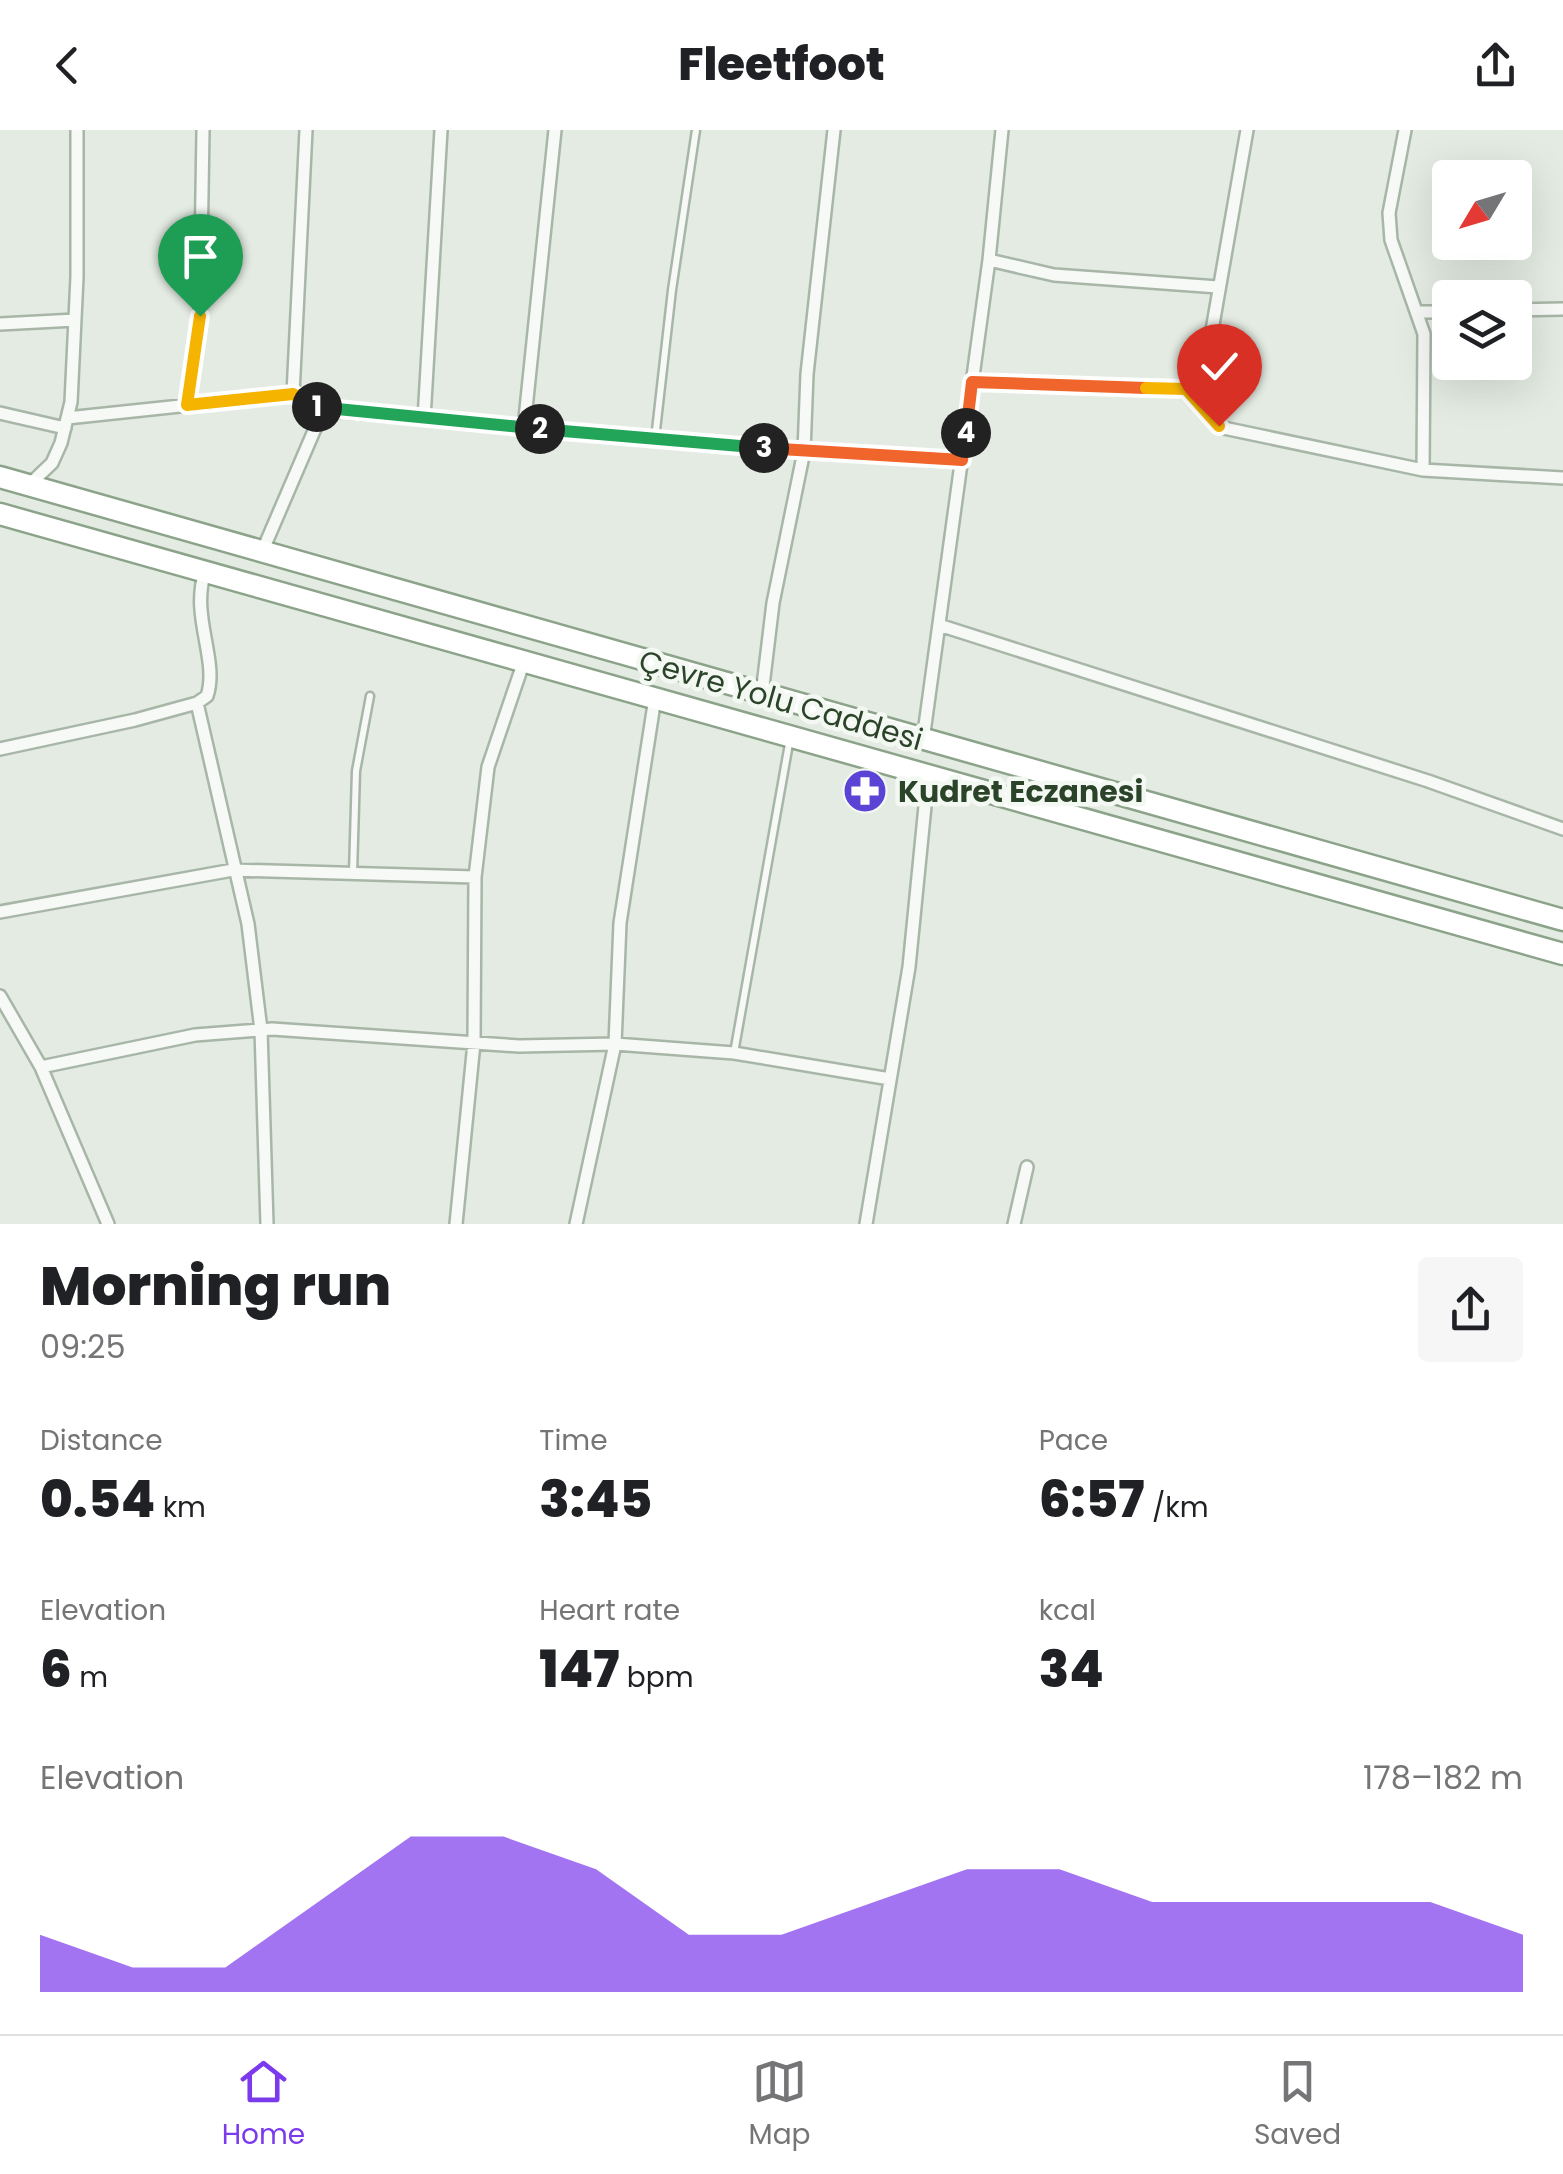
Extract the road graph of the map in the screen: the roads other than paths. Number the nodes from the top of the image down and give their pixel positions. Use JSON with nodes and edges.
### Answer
{"nodes":[{"id":1,"x":78,"y":130,"type":"edge"},
{"id":2,"x":203,"y":130,"type":"edge"},
{"id":3,"x":306,"y":130,"type":"edge"},
{"id":4,"x":440,"y":130,"type":"edge"},
{"id":5,"x":555,"y":130,"type":"edge"},
{"id":6,"x":696,"y":130,"type":"edge"},
{"id":7,"x":834,"y":130,"type":"edge"},
{"id":8,"x":1002,"y":130,"type":"edge"},
{"id":9,"x":1247,"y":130,"type":"edge"},
{"id":10,"x":1405,"y":130,"type":"edge"},
{"id":11,"x":990,"y":260,"type":"junction"},
{"id":12,"x":1218,"y":287,"type":"junction"},
{"id":13,"x":1563,"y":309,"type":"edge"},
{"id":14,"x":1532,"y":310,"type":"edge"},
{"id":15,"x":1418,"y":312,"type":"junction"},
{"id":16,"x":1432,"y":312,"type":"edge"},
{"id":17,"x":75,"y":320,"type":"junction"},
{"id":18,"x":0,"y":324,"type":"edge"},
{"id":19,"x":972,"y":382,"type":"junction"},
{"id":20,"x":293,"y":394,"type":"junction"},
{"id":21,"x":1194,"y":398,"type":"junction"},
{"id":22,"x":187,"y":405,"type":"junction"},
{"id":23,"x":323,"y":410,"type":"junction"},
{"id":24,"x":0,"y":414,"type":"edge"},
{"id":25,"x":424,"y":419,"type":"junction"},
{"id":26,"x":66,"y":423,"type":"junction"},
{"id":27,"x":524,"y":428,"type":"junction"},
{"id":28,"x":656,"y":439,"type":"junction"},
{"id":29,"x":804,"y":452,"type":"junction"},
{"id":30,"x":962,"y":460,"type":"junction"},
{"id":31,"x":1423,"y":470,"type":"junction"},
{"id":32,"x":0,"y":477,"type":"edge"},
{"id":33,"x":1563,"y":478,"type":"edge"},
{"id":34,"x":29,"y":485,"type":"junction"},
{"id":35,"x":0,"y":514,"type":"edge"},
{"id":36,"x":262,"y":552,"type":"junction"},
{"id":37,"x":205,"y":572,"type":"junction"},
{"id":38,"x":939,"y":625,"type":"junction"},
{"id":39,"x":524,"y":662,"type":"junction"},
{"id":40,"x":762,"y":694,"type":"junction"},
{"id":41,"x":370,"y":696,"type":"dead end"},
{"id":42,"x":655,"y":698,"type":"junction"},
{"id":43,"x":196,"y":703,"type":"junction"},
{"id":44,"x":790,"y":736,"type":"junction"},
{"id":45,"x":924,"y":740,"type":"junction"},
{"id":46,"x":0,"y":749,"type":"edge"},
{"id":47,"x":928,"y":776,"type":"junction"},
{"id":48,"x":1563,"y":829,"type":"edge"},
{"id":49,"x":235,"y":870,"type":"junction"},
{"id":50,"x":352,"y":874,"type":"junction"},
{"id":51,"x":476,"y":877,"type":"junction"},
{"id":52,"x":0,"y":912,"type":"edge"},
{"id":53,"x":1563,"y":920,"type":"edge"},
{"id":54,"x":1563,"y":954,"type":"edge"},
{"id":55,"x":0,"y":996,"type":"edge"},
{"id":56,"x":261,"y":1030,"type":"junction"},
{"id":57,"x":474,"y":1043,"type":"junction"},
{"id":58,"x":615,"y":1044,"type":"junction"},
{"id":59,"x":734,"y":1053,"type":"junction"},
{"id":60,"x":40,"y":1066,"type":"junction"},
{"id":61,"x":890,"y":1078,"type":"junction"},
{"id":62,"x":1027,"y":1167,"type":"dead end"},
{"id":63,"x":108,"y":1224,"type":"edge"},
{"id":64,"x":267,"y":1224,"type":"edge"},
{"id":65,"x":456,"y":1224,"type":"edge"},
{"id":66,"x":576,"y":1224,"type":"edge"},
{"id":67,"x":866,"y":1224,"type":"edge"},
{"id":68,"x":1014,"y":1224,"type":"edge"}],
"edges":[{"from":1,"to":17,"type":"street"},
{"from":2,"to":22,"type":"street"},
{"from":3,"to":20,"type":"street"},
{"from":4,"to":25,"type":"street"},
{"from":5,"to":27,"type":"street"},
{"from":6,"to":28,"type":"lane"},
{"from":7,"to":29,"type":"street"},
{"from":8,"to":11,"type":"street"},
{"from":9,"to":12,"type":"street"},
{"from":10,"to":15,"type":"street"},
{"from":11,"to":12,"type":"street"},
{"from":11,"to":19,"type":"street"},
{"from":12,"to":21,"type":"street"},
{"from":13,"to":14,"type":"street"},
{"from":15,"to":16,"type":"street"},
{"from":15,"to":31,"type":"street"},
{"from":17,"to":18,"type":"street"},
{"from":17,"to":26,"type":"street"},
{"from":19,"to":21,"type":"street"},
{"from":19,"to":30,"type":"street"},
{"from":20,"to":22,"type":"street"},
{"from":20,"to":23,"type":"street"},
{"from":21,"to":31,"type":"street"},
{"from":22,"to":26,"type":"street"},
{"from":23,"to":25,"type":"street"},
{"from":23,"to":36,"type":"street"},
{"from":24,"to":26,"type":"street"},
{"from":25,"to":27,"type":"street"},
{"from":26,"to":34,"type":"street"},
{"from":27,"to":28,"type":"street"},
{"from":28,"to":29,"type":"street"},
{"from":29,"to":30,"type":"street"},
{"from":29,"to":40,"type":"street"},
{"from":30,"to":38,"type":"street"},
{"from":31,"to":33,"type":"street"},
{"from":32,"to":34,"type":"highway","name":"Çevre Yolu Caddesi"},
{"from":34,"to":36,"type":"highway","name":"Çevre Yolu Caddesi"},
{"from":35,"to":37,"type":"highway","name":"Çevre Yolu Caddesi"},
{"from":36,"to":40,"type":"highway","name":"Çevre Yolu Caddesi"},
{"from":37,"to":39,"type":"highway","name":"Çevre Yolu Caddesi"},
{"from":37,"to":43,"type":"street"},
{"from":38,"to":45,"type":"street"},
{"from":38,"to":48,"type":"street"},
{"from":39,"to":42,"type":"highway","name":"Çevre Yolu Caddesi"},
{"from":39,"to":51,"type":"street"},
{"from":40,"to":45,"type":"highway","name":"Çevre Yolu Caddesi"},
{"from":41,"to":50,"type":"lane"},
{"from":42,"to":44,"type":"highway","name":"Çevre Yolu Caddesi"},
{"from":42,"to":58,"type":"street"},
{"from":43,"to":46,"type":"street"},
{"from":43,"to":49,"type":"street"},
{"from":44,"to":47,"type":"highway","name":"Çevre Yolu Caddesi"},
{"from":44,"to":59,"type":"lane"},
{"from":45,"to":53,"type":"highway","name":"Çevre Yolu Caddesi"},
{"from":47,"to":54,"type":"highway","name":"Çevre Yolu Caddesi"},
{"from":47,"to":61,"type":"street"},
{"from":49,"to":50,"type":"street"},
{"from":49,"to":52,"type":"street"},
{"from":49,"to":56,"type":"street"},
{"from":50,"to":51,"type":"street"},
{"from":51,"to":57,"type":"street"},
{"from":55,"to":60,"type":"street"},
{"from":56,"to":57,"type":"street"},
{"from":56,"to":60,"type":"street"},
{"from":56,"to":64,"type":"street"},
{"from":57,"to":58,"type":"street"},
{"from":57,"to":65,"type":"street"},
{"from":58,"to":59,"type":"street"},
{"from":58,"to":66,"type":"street"},
{"from":59,"to":61,"type":"street"},
{"from":60,"to":63,"type":"street"},
{"from":61,"to":67,"type":"street"},
{"from":62,"to":68,"type":"street"}]}
